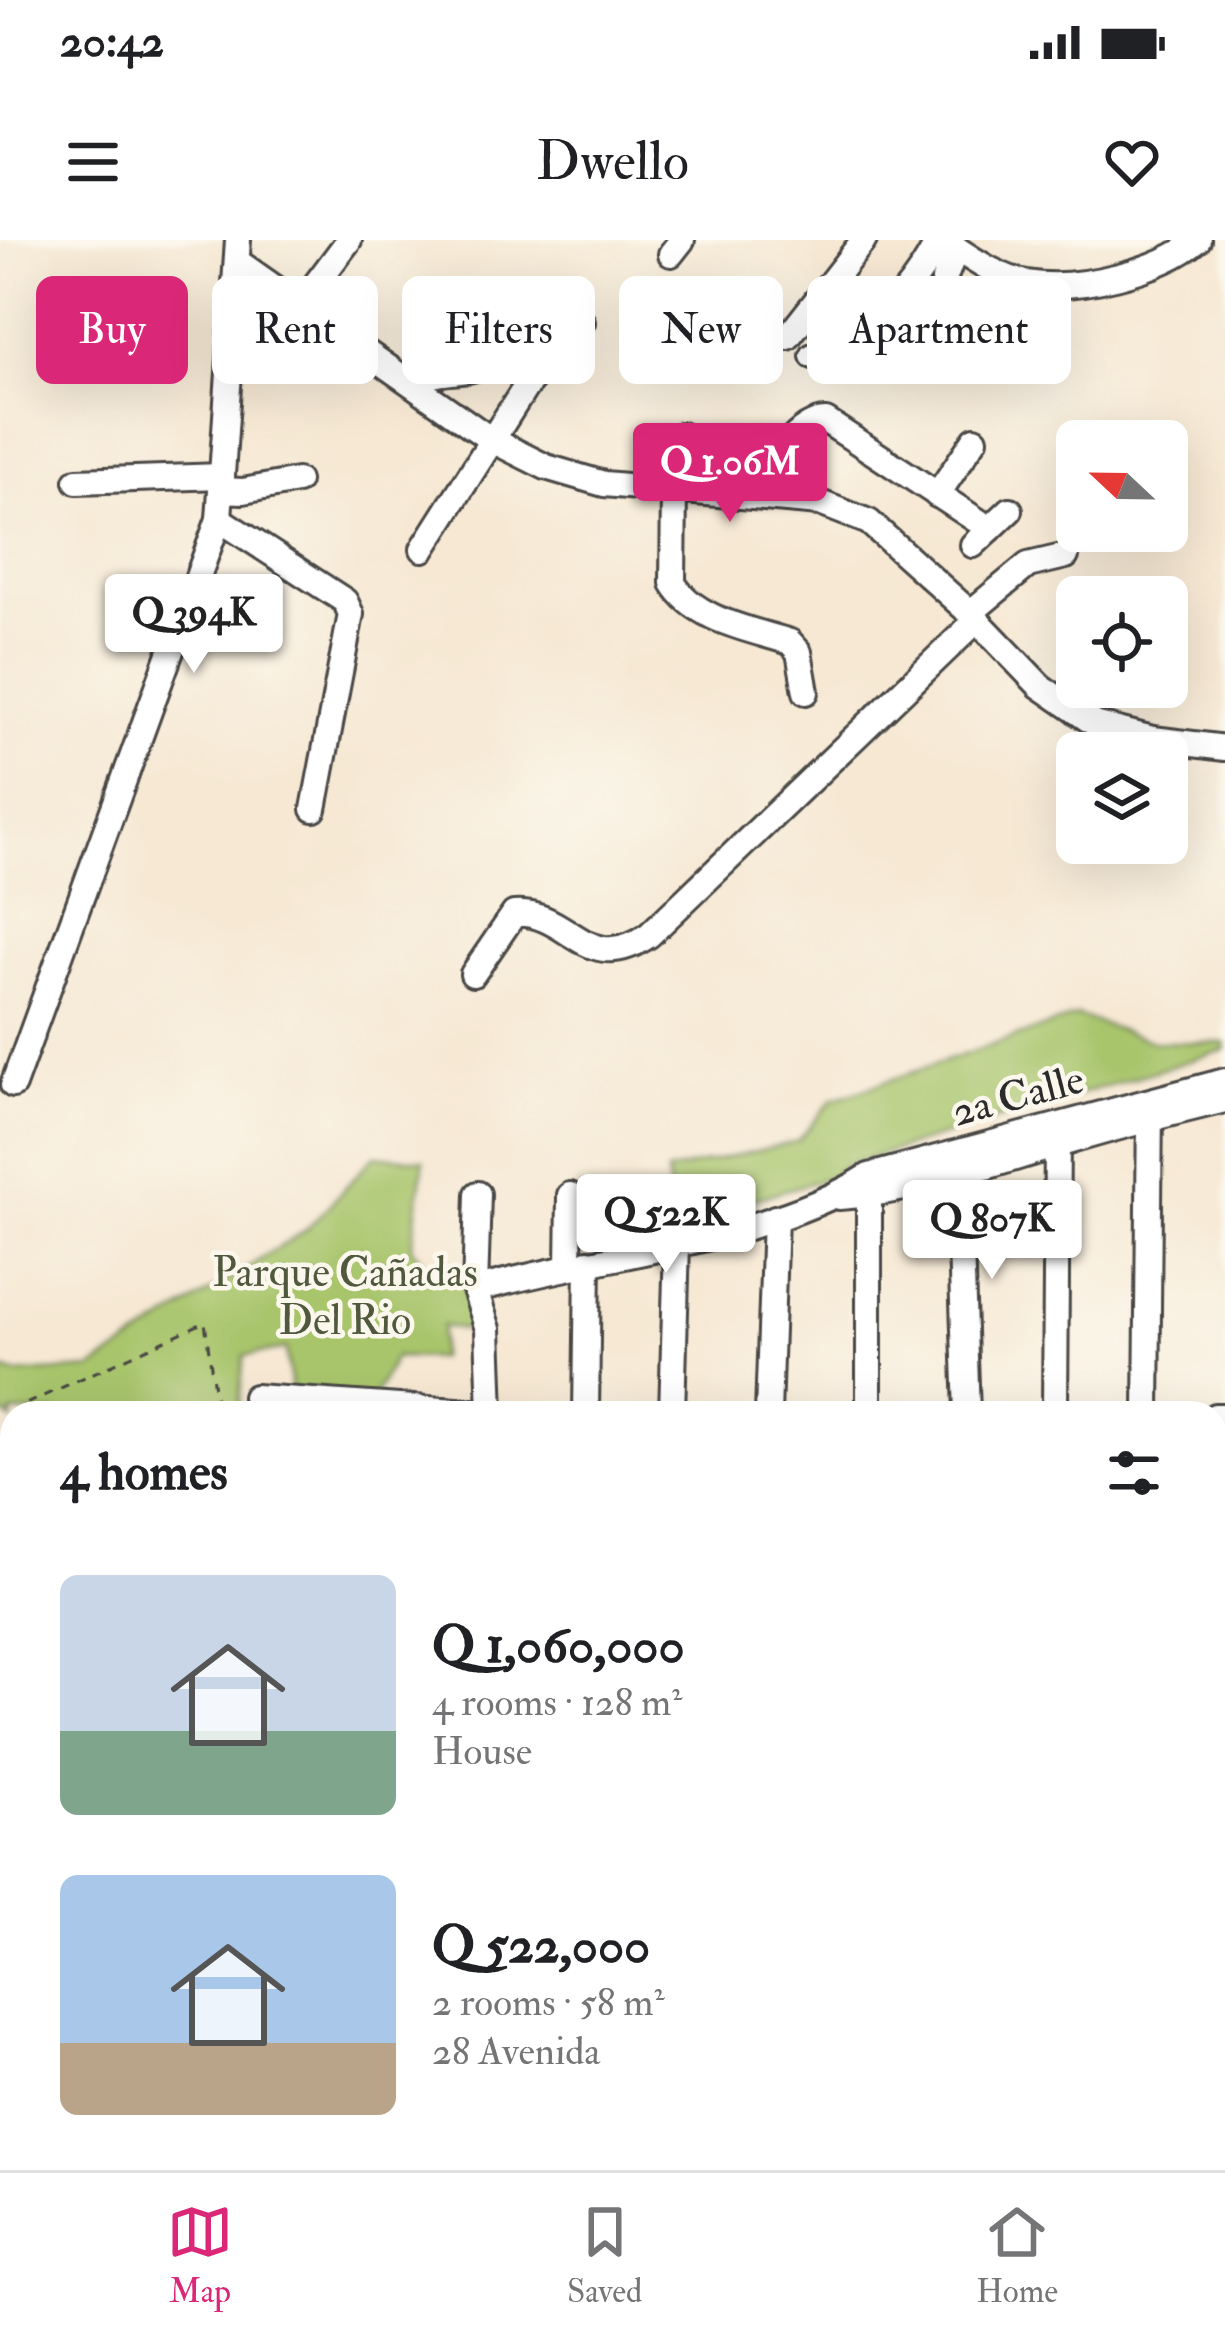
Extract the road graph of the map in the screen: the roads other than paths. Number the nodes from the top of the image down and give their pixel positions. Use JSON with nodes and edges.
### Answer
{"nodes":[{"id":1,"x":349,"y":240,"type":"edge"},
{"id":2,"x":864,"y":240,"type":"edge"},
{"id":3,"x":1198,"y":240,"type":"edge"},
{"id":4,"x":958,"y":246,"type":"edge"},
{"id":5,"x":238,"y":251,"type":"edge"},
{"id":6,"x":268,"y":276,"type":"edge"},
{"id":7,"x":322,"y":276,"type":"edge"},
{"id":8,"x":916,"y":276,"type":"edge"},
{"id":9,"x":946,"y":276,"type":"edge"},
{"id":10,"x":788,"y":338,"type":"dead end"},
{"id":11,"x":413,"y":384,"type":"edge"},
{"id":12,"x":528,"y":384,"type":"edge"},
{"id":13,"x":681,"y":435,"type":"dead end"},
{"id":14,"x":975,"y":439,"type":"dead end"},
{"id":15,"x":490,"y":440,"type":"junction"},
{"id":16,"x":77,"y":481,"type":"dead end"},
{"id":17,"x":297,"y":481,"type":"dead end"},
{"id":18,"x":222,"y":483,"type":"junction"},
{"id":19,"x":643,"y":488,"type":"junction"},
{"id":20,"x":674,"y":490,"type":"junction"},
{"id":21,"x":937,"y":495,"type":"junction"},
{"id":22,"x":752,"y":496,"type":"junction"},
{"id":23,"x":1010,"y":510,"type":"dead end"},
{"id":24,"x":219,"y":519,"type":"junction"},
{"id":25,"x":423,"y":549,"type":"dead end"},
{"id":26,"x":1066,"y":556,"type":"dead end"},
{"id":27,"x":974,"y":617,"type":"junction"},
{"id":28,"x":806,"y":692,"type":"dead end"},
{"id":29,"x":1225,"y":748,"type":"edge"},
{"id":30,"x":314,"y":809,"type":"dead end"},
{"id":31,"x":472,"y":974,"type":"dead end"},
{"id":32,"x":1225,"y":1081,"type":"edge"},
{"id":33,"x":13,"y":1084,"type":"dead end"},
{"id":34,"x":1225,"y":1100,"type":"edge"},
{"id":35,"x":1150,"y":1111,"type":"junction"},
{"id":36,"x":1057,"y":1135,"type":"junction"},
{"id":37,"x":958,"y":1164,"type":"junction"},
{"id":38,"x":869,"y":1185,"type":"junction"},
{"id":39,"x":478,"y":1194,"type":"dead end"},
{"id":40,"x":570,"y":1195,"type":"dead end"},
{"id":41,"x":775,"y":1217,"type":"junction"},
{"id":42,"x":677,"y":1243,"type":"junction"},
{"id":43,"x":579,"y":1264,"type":"junction"},
{"id":44,"x":475,"y":1290,"type":"junction"},
{"id":45,"x":255,"y":1397,"type":"road end"},
{"id":46,"x":313,"y":1401,"type":"edge"},
{"id":47,"x":488,"y":1401,"type":"edge"},
{"id":48,"x":585,"y":1401,"type":"edge"},
{"id":49,"x":672,"y":1401,"type":"edge"},
{"id":50,"x":769,"y":1401,"type":"edge"},
{"id":51,"x":869,"y":1401,"type":"edge"},
{"id":52,"x":967,"y":1401,"type":"edge"},
{"id":53,"x":1055,"y":1401,"type":"edge"},
{"id":54,"x":1147,"y":1401,"type":"edge"}],
"edges":[{"from":1,"to":7,"type":"street"},
{"from":2,"to":10,"type":"street"},
{"from":3,"to":4,"type":"street"},
{"from":4,"to":8,"type":"street"},
{"from":4,"to":9,"type":"street"},
{"from":5,"to":6,"type":"street"},
{"from":5,"to":18,"type":"street"},
{"from":11,"to":15,"type":"street"},
{"from":12,"to":15,"type":"street"},
{"from":13,"to":19,"type":"street"},
{"from":14,"to":21,"type":"street"},
{"from":15,"to":19,"type":"street"},
{"from":15,"to":25,"type":"street"},
{"from":16,"to":18,"type":"street"},
{"from":17,"to":18,"type":"street"},
{"from":18,"to":24,"type":"street"},
{"from":19,"to":20,"type":"street"},
{"from":20,"to":22,"type":"street"},
{"from":20,"to":28,"type":"street"},
{"from":21,"to":22,"type":"street"},
{"from":21,"to":23,"type":"street"},
{"from":22,"to":27,"type":"street"},
{"from":24,"to":30,"type":"street"},
{"from":24,"to":33,"type":"street"},
{"from":26,"to":27,"type":"street"},
{"from":27,"to":29,"type":"street"},
{"from":27,"to":31,"type":"street"},
{"from":32,"to":35,"type":"street","name":"2a Calle"},
{"from":34,"to":35,"type":"street","name":"2a Calle"},
{"from":35,"to":36,"type":"street","name":"2a Calle"},
{"from":35,"to":54,"type":"street"},
{"from":36,"to":37,"type":"street","name":"2a Calle"},
{"from":36,"to":53,"type":"street"},
{"from":37,"to":38,"type":"street","name":"2a Calle"},
{"from":37,"to":52,"type":"street"},
{"from":38,"to":41,"type":"street","name":"2a Calle"},
{"from":38,"to":51,"type":"street"},
{"from":39,"to":44,"type":"street"},
{"from":40,"to":43,"type":"street"},
{"from":41,"to":42,"type":"street","name":"2a Calle"},
{"from":41,"to":50,"type":"street"},
{"from":42,"to":43,"type":"street","name":"2a Calle"},
{"from":42,"to":49,"type":"street"},
{"from":43,"to":44,"type":"street","name":"2a Calle"},
{"from":43,"to":48,"type":"street"},
{"from":44,"to":47,"type":"street"},
{"from":45,"to":46,"type":"street"}]}
